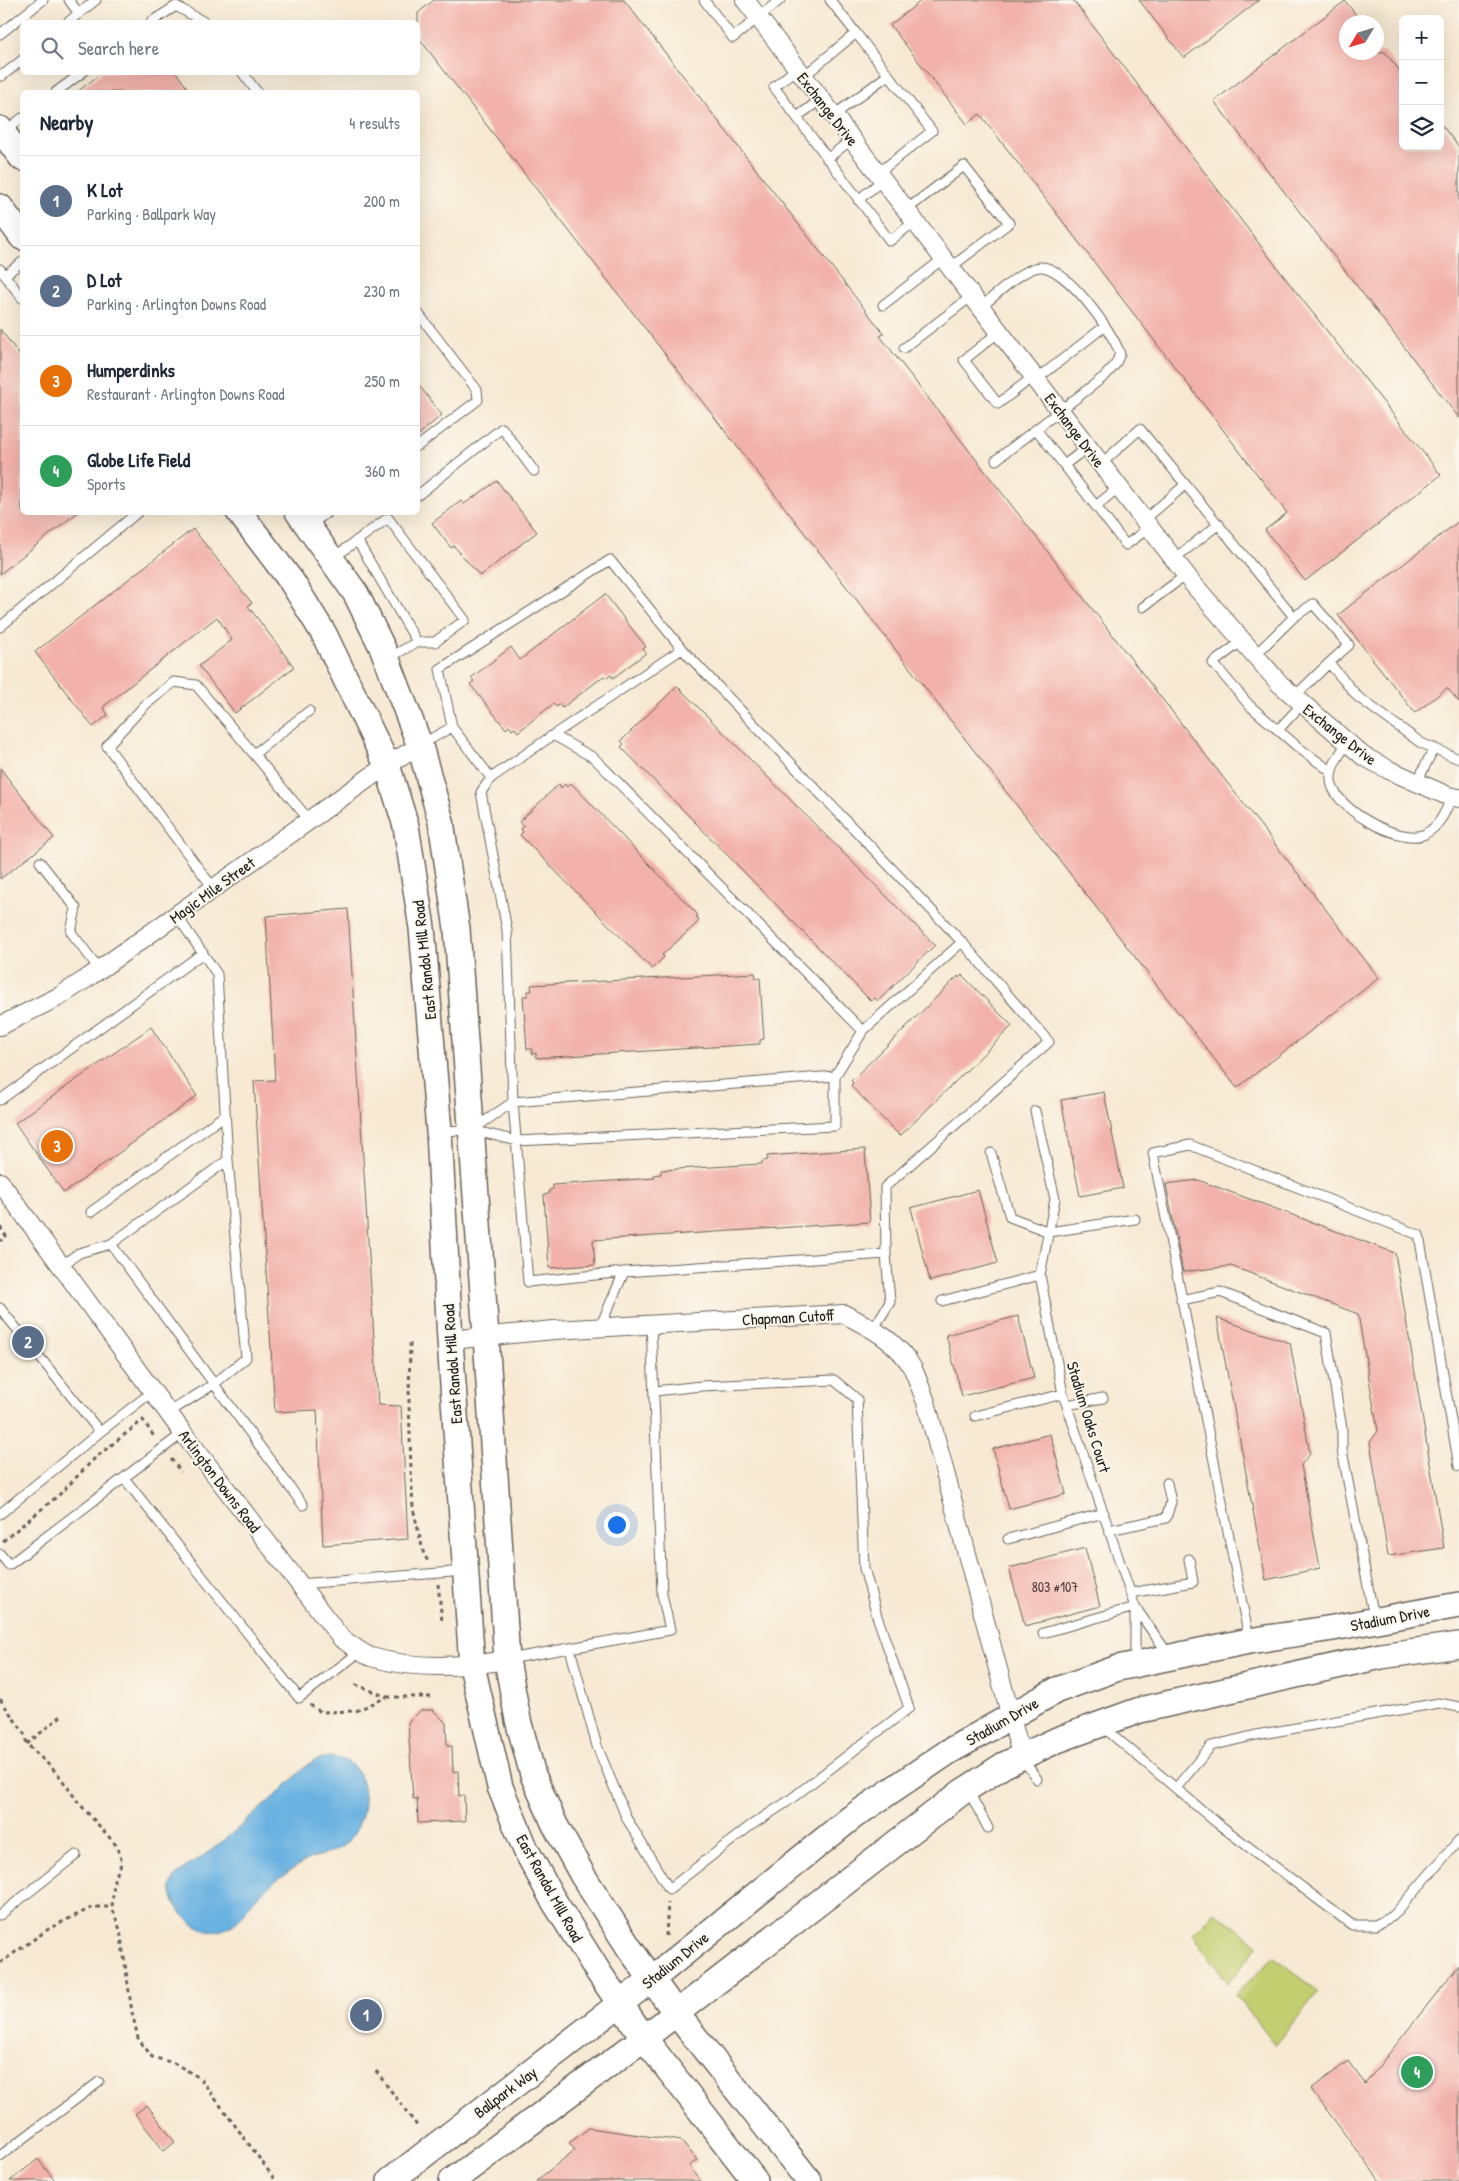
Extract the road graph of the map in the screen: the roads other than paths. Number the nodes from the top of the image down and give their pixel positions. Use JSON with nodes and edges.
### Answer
{"nodes":[{"id":1,"x":43,"y":0,"type":"edge"},
{"id":2,"x":69,"y":0,"type":"edge"},
{"id":3,"x":96,"y":0,"type":"edge"},
{"id":4,"x":704,"y":0,"type":"edge"},
{"id":5,"x":745,"y":0,"type":"edge"},
{"id":6,"x":780,"y":0,"type":"edge"},
{"id":7,"x":830,"y":0,"type":"edge"},
{"id":8,"x":79,"y":14,"type":"junction"},
{"id":9,"x":758,"y":17,"type":"junction"},
{"id":10,"x":71,"y":20,"type":"edge"},
{"id":11,"x":154,"y":20,"type":"edge"},
{"id":12,"x":200,"y":20,"type":"edge"},
{"id":13,"x":856,"y":33,"type":"junction"},
{"id":14,"x":0,"y":34,"type":"edge"},
{"id":15,"x":20,"y":62,"type":"edge"},
{"id":16,"x":800,"y":72,"type":"junction"},
{"id":17,"x":0,"y":74,"type":"edge"},
{"id":18,"x":79,"y":75,"type":"edge"},
{"id":19,"x":244,"y":75,"type":"edge"},
{"id":20,"x":888,"y":75,"type":"junction"},
{"id":21,"x":59,"y":90,"type":"edge"},
{"id":22,"x":256,"y":90,"type":"edge"},
{"id":23,"x":821,"y":99,"type":"junction"},
{"id":24,"x":834,"y":115,"type":"junction"},
{"id":25,"x":796,"y":117,"type":"junction"},
{"id":26,"x":20,"y":119,"type":"edge"},
{"id":27,"x":1,"y":131,"type":"edge"},
{"id":28,"x":852,"y":139,"type":"junction"},
{"id":29,"x":20,"y":155,"type":"edge"},
{"id":30,"x":826,"y":159,"type":"junction"},
{"id":31,"x":881,"y":177,"type":"junction"},
{"id":32,"x":858,"y":200,"type":"junction"},
{"id":33,"x":0,"y":207,"type":"edge"},
{"id":34,"x":911,"y":216,"type":"junction"},
{"id":35,"x":20,"y":234,"type":"edge"},
{"id":36,"x":20,"y":263,"type":"edge"},
{"id":37,"x":947,"y":263,"type":"junction"},
{"id":38,"x":2,"y":272,"type":"edge"},
{"id":39,"x":20,"y":295,"type":"edge"},
{"id":40,"x":976,"y":301,"type":"junction"},
{"id":41,"x":883,"y":305,"type":"dead end"},
{"id":42,"x":420,"y":316,"type":"edge"},
{"id":43,"x":1105,"y":326,"type":"junction"},
{"id":44,"x":999,"y":332,"type":"junction"},
{"id":45,"x":904,"y":348,"type":"dead end"},
{"id":46,"x":1035,"y":378,"type":"junction"},
{"id":47,"x":1060,"y":411,"type":"junction"},
{"id":48,"x":1036,"y":429,"type":"junction"},
{"id":49,"x":420,"y":444,"type":"edge"},
{"id":50,"x":1088,"y":447,"type":"junction"},
{"id":51,"x":996,"y":460,"type":"dead end"},
{"id":52,"x":1101,"y":464,"type":"junction"},
{"id":53,"x":1064,"y":465,"type":"junction"},
{"id":54,"x":534,"y":471,"type":"dead end"},
{"id":55,"x":1185,"y":485,"type":"junction"},
{"id":56,"x":1119,"y":487,"type":"junction"},
{"id":57,"x":420,"y":493,"type":"edge"},
{"id":58,"x":1096,"y":506,"type":"junction"},
{"id":59,"x":134,"y":515,"type":"edge"},
{"id":60,"x":241,"y":515,"type":"edge"},
{"id":61,"x":391,"y":515,"type":"edge"},
{"id":62,"x":312,"y":517,"type":"edge"},
{"id":63,"x":1147,"y":524,"type":"junction"},
{"id":64,"x":1219,"y":524,"type":"junction"},
{"id":65,"x":357,"y":540,"type":"junction"},
{"id":66,"x":332,"y":559,"type":"junction"},
{"id":67,"x":1174,"y":559,"type":"junction"},
{"id":68,"x":1186,"y":575,"type":"junction"},
{"id":69,"x":1143,"y":607,"type":"dead end"},
{"id":70,"x":1294,"y":617,"type":"junction"},
{"id":71,"x":0,"y":626,"type":"edge"},
{"id":72,"x":1242,"y":641,"type":"junction"},
{"id":73,"x":417,"y":642,"type":"junction"},
{"id":74,"x":682,"y":649,"type":"junction"},
{"id":75,"x":1255,"y":655,"type":"junction"},
{"id":76,"x":387,"y":659,"type":"junction"},
{"id":77,"x":1330,"y":663,"type":"junction"},
{"id":78,"x":1298,"y":701,"type":"junction"},
{"id":79,"x":308,"y":711,"type":"dead end"},
{"id":80,"x":452,"y":727,"type":"junction"},
{"id":81,"x":1278,"y":730,"type":"junction"},
{"id":82,"x":553,"y":735,"type":"junction"},
{"id":83,"x":1347,"y":743,"type":"junction"},
{"id":84,"x":420,"y":746,"type":"junction"},
{"id":85,"x":1434,"y":748,"type":"junction"},
{"id":86,"x":254,"y":754,"type":"junction"},
{"id":87,"x":1459,"y":758,"type":"edge"},
{"id":88,"x":387,"y":766,"type":"junction"},
{"id":89,"x":1332,"y":772,"type":"junction"},
{"id":90,"x":491,"y":778,"type":"junction"},
{"id":91,"x":1417,"y":782,"type":"junction"},
{"id":92,"x":1455,"y":797,"type":"edge"},
{"id":93,"x":310,"y":821,"type":"junction"},
{"id":94,"x":40,"y":862,"type":"dead end"},
{"id":95,"x":214,"y":889,"type":"junction"},
{"id":96,"x":177,"y":916,"type":"junction"},
{"id":97,"x":962,"y":942,"type":"junction"},
{"id":98,"x":203,"y":953,"type":"junction"},
{"id":99,"x":100,"y":970,"type":"junction"},
{"id":100,"x":0,"y":1026,"type":"edge"},
{"id":101,"x":863,"y":1031,"type":"junction"},
{"id":102,"x":835,"y":1076,"type":"junction"},
{"id":103,"x":0,"y":1100,"type":"edge"},
{"id":104,"x":513,"y":1102,"type":"junction"},
{"id":105,"x":1035,"y":1111,"type":"dead end"},
{"id":106,"x":225,"y":1115,"type":"junction"},
{"id":107,"x":472,"y":1130,"type":"junction"},
{"id":108,"x":439,"y":1131,"type":"junction"},
{"id":109,"x":517,"y":1141,"type":"junction"},
{"id":110,"x":991,"y":1153,"type":"dead end"},
{"id":111,"x":228,"y":1160,"type":"junction"},
{"id":112,"x":0,"y":1182,"type":"edge"},
{"id":113,"x":91,"y":1212,"type":"dead end"},
{"id":114,"x":1135,"y":1219,"type":"dead end"},
{"id":115,"x":1049,"y":1232,"type":"junction"},
{"id":116,"x":111,"y":1244,"type":"junction"},
{"id":117,"x":886,"y":1254,"type":"junction"},
{"id":118,"x":61,"y":1266,"type":"junction"},
{"id":119,"x":624,"y":1272,"type":"junction"},
{"id":120,"x":1040,"y":1275,"type":"junction"},
{"id":121,"x":1181,"y":1300,"type":"junction"},
{"id":122,"x":942,"y":1301,"type":"dead end"},
{"id":123,"x":0,"y":1308,"type":"edge"},
{"id":124,"x":651,"y":1324,"type":"junction"},
{"id":125,"x":600,"y":1327,"type":"junction"},
{"id":126,"x":874,"y":1328,"type":"junction"},
{"id":127,"x":486,"y":1336,"type":"junction"},
{"id":128,"x":450,"y":1340,"type":"junction"},
{"id":129,"x":214,"y":1384,"type":"junction"},
{"id":130,"x":655,"y":1391,"type":"junction"},
{"id":131,"x":152,"y":1392,"type":"junction"},
{"id":132,"x":1063,"y":1394,"type":"junction"},
{"id":133,"x":1104,"y":1398,"type":"dead end"},
{"id":134,"x":1067,"y":1405,"type":"junction"},
{"id":135,"x":168,"y":1413,"type":"junction"},
{"id":136,"x":975,"y":1416,"type":"dead end"},
{"id":137,"x":100,"y":1432,"type":"junction"},
{"id":138,"x":183,"y":1433,"type":"junction"},
{"id":139,"x":1459,"y":1466,"type":"edge"},
{"id":140,"x":124,"y":1478,"type":"junction"},
{"id":141,"x":1167,"y":1483,"type":"dead end"},
{"id":142,"x":303,"y":1505,"type":"dead end"},
{"id":143,"x":1104,"y":1513,"type":"junction"},
{"id":144,"x":0,"y":1514,"type":"edge"},
{"id":145,"x":1109,"y":1530,"type":"junction"},
{"id":146,"x":1008,"y":1539,"type":"dead end"},
{"id":147,"x":0,"y":1554,"type":"edge"},
{"id":148,"x":1189,"y":1559,"type":"dead end"},
{"id":149,"x":466,"y":1571,"type":"junction"},
{"id":150,"x":298,"y":1584,"type":"junction"},
{"id":151,"x":1131,"y":1594,"type":"junction"},
{"id":152,"x":1459,"y":1605,"type":"edge"},
{"id":153,"x":1135,"y":1607,"type":"junction"},
{"id":154,"x":1374,"y":1621,"type":"junction"},
{"id":155,"x":1043,"y":1633,"type":"dead end"},
{"id":156,"x":1249,"y":1641,"type":"junction"},
{"id":157,"x":1459,"y":1645,"type":"edge"},
{"id":158,"x":570,"y":1648,"type":"junction"},
{"id":159,"x":361,"y":1651,"type":"junction"},
{"id":160,"x":1381,"y":1656,"type":"junction"},
{"id":161,"x":1170,"y":1657,"type":"junction"},
{"id":162,"x":507,"y":1660,"type":"junction"},
{"id":163,"x":1135,"y":1665,"type":"junction"},
{"id":164,"x":472,"y":1666,"type":"junction"},
{"id":165,"x":1459,"y":1707,"type":"edge"},
{"id":166,"x":1011,"y":1715,"type":"junction"},
{"id":167,"x":1100,"y":1724,"type":"junction"},
{"id":168,"x":1022,"y":1758,"type":"junction"},
{"id":169,"x":1037,"y":1779,"type":"dead end"},
{"id":170,"x":968,"y":1788,"type":"junction"},
{"id":171,"x":1176,"y":1788,"type":"junction"},
{"id":172,"x":988,"y":1828,"type":"dead end"},
{"id":173,"x":1459,"y":1840,"type":"edge"},
{"id":174,"x":76,"y":1855,"type":"dead end"},
{"id":175,"x":0,"y":1915,"type":"edge"},
{"id":176,"x":652,"y":1979,"type":"junction"},
{"id":177,"x":620,"y":2004,"type":"junction"},
{"id":178,"x":676,"y":2013,"type":"junction"},
{"id":179,"x":644,"y":2038,"type":"junction"},
{"id":180,"x":99,"y":2082,"type":"dead end"},
{"id":181,"x":0,"y":2156,"type":"edge"},
{"id":182,"x":390,"y":2181,"type":"edge"},
{"id":183,"x":452,"y":2181,"type":"edge"},
{"id":184,"x":755,"y":2181,"type":"edge"},
{"id":185,"x":809,"y":2181,"type":"edge"}],
"edges":[{"from":1,"to":14,"type":"lane"},
{"from":2,"to":8,"type":"lane"},
{"from":3,"to":8,"type":"lane"},
{"from":4,"to":9,"type":"lane"},
{"from":5,"to":9,"type":"street","name":"Exchange Drive"},
{"from":6,"to":9,"type":"lane"},
{"from":7,"to":13,"type":"lane"},
{"from":8,"to":10,"type":"lane"},
{"from":9,"to":16,"type":"street","name":"Exchange Drive"},
{"from":11,"to":12,"type":"lane"},
{"from":13,"to":16,"type":"lane"},
{"from":13,"to":20,"type":"lane"},
{"from":15,"to":17,"type":"lane"},
{"from":16,"to":23,"type":"street","name":"Exchange Drive"},
{"from":16,"to":25,"type":"lane"},
{"from":18,"to":21,"type":"lane"},
{"from":19,"to":22,"type":"lane"},
{"from":20,"to":24,"type":"lane"},
{"from":20,"to":31,"type":"lane"},
{"from":23,"to":24,"type":"street","name":"Exchange Drive"},
{"from":23,"to":25,"type":"lane"},
{"from":24,"to":28,"type":"street","name":"Exchange Drive"},
{"from":25,"to":30,"type":"lane"},
{"from":26,"to":27,"type":"lane"},
{"from":27,"to":29,"type":"main road"},
{"from":28,"to":30,"type":"lane"},
{"from":28,"to":31,"type":"street","name":"Exchange Drive"},
{"from":30,"to":32,"type":"lane"},
{"from":31,"to":32,"type":"lane"},
{"from":31,"to":34,"type":"street","name":"Exchange Drive"},
{"from":32,"to":34,"type":"lane"},
{"from":33,"to":35,"type":"main road"},
{"from":34,"to":37,"type":"street","name":"Exchange Drive"},
{"from":34,"to":37,"type":"lane"},
{"from":36,"to":38,"type":"lane"},
{"from":37,"to":40,"type":"street","name":"Exchange Drive"},
{"from":37,"to":41,"type":"lane"},
{"from":38,"to":39,"type":"lane"},
{"from":40,"to":43,"type":"lane"},
{"from":40,"to":44,"type":"street","name":"Exchange Drive"},
{"from":40,"to":45,"type":"lane"},
{"from":42,"to":49,"type":"lane"},
{"from":43,"to":46,"type":"lane"},
{"from":43,"to":47,"type":"lane"},
{"from":44,"to":46,"type":"street","name":"Exchange Drive"},
{"from":44,"to":46,"type":"lane"},
{"from":46,"to":47,"type":"street","name":"Exchange Drive"},
{"from":47,"to":48,"type":"lane"},
{"from":47,"to":50,"type":"street","name":"Exchange Drive"},
{"from":48,"to":51,"type":"lane"},
{"from":48,"to":53,"type":"lane"},
{"from":50,"to":52,"type":"street","name":"Exchange Drive"},
{"from":50,"to":53,"type":"lane"},
{"from":52,"to":55,"type":"lane"},
{"from":52,"to":56,"type":"street","name":"Exchange Drive"},
{"from":53,"to":58,"type":"lane"},
{"from":54,"to":57,"type":"lane"},
{"from":55,"to":63,"type":"lane"},
{"from":55,"to":64,"type":"lane"},
{"from":56,"to":58,"type":"lane"},
{"from":56,"to":63,"type":"street","name":"Exchange Drive"},
{"from":58,"to":63,"type":"lane"},
{"from":59,"to":71,"type":"lane"},
{"from":60,"to":88,"type":"main road","name":"East Randol Mill Road"},
{"from":61,"to":65,"type":"lane"},
{"from":61,"to":73,"type":"lane"},
{"from":62,"to":66,"type":"main road","name":"East Randol Mill Road"},
{"from":63,"to":67,"type":"street","name":"Exchange Drive"},
{"from":64,"to":67,"type":"lane"},
{"from":64,"to":70,"type":"lane"},
{"from":65,"to":66,"type":"lane"},
{"from":65,"to":73,"type":"lane"},
{"from":66,"to":76,"type":"main road","name":"East Randol Mill Road"},
{"from":67,"to":68,"type":"street","name":"Exchange Drive"},
{"from":68,"to":69,"type":"lane"},
{"from":68,"to":72,"type":"street","name":"Exchange Drive"},
{"from":70,"to":75,"type":"lane"},
{"from":70,"to":77,"type":"lane"},
{"from":72,"to":75,"type":"street","name":"Exchange Drive"},
{"from":72,"to":81,"type":"lane"},
{"from":73,"to":76,"type":"lane"},
{"from":74,"to":80,"type":"lane"},
{"from":74,"to":82,"type":"lane"},
{"from":74,"to":97,"type":"lane"},
{"from":75,"to":78,"type":"street","name":"Exchange Drive"},
{"from":76,"to":84,"type":"main road","name":"East Randol Mill Road"},
{"from":77,"to":78,"type":"lane"},
{"from":77,"to":85,"type":"lane"},
{"from":78,"to":81,"type":"lane"},
{"from":78,"to":83,"type":"street","name":"Exchange Drive"},
{"from":79,"to":86,"type":"lane"},
{"from":80,"to":84,"type":"lane"},
{"from":80,"to":90,"type":"lane"},
{"from":81,"to":89,"type":"lane"},
{"from":82,"to":90,"type":"lane"},
{"from":82,"to":101,"type":"lane"},
{"from":83,"to":89,"type":"lane"},
{"from":83,"to":91,"type":"street","name":"Exchange Drive"},
{"from":84,"to":88,"type":"street","name":"Magic Mile Street"},
{"from":84,"to":107,"type":"main road","name":"East Randol Mill Road"},
{"from":85,"to":87,"type":"lane"},
{"from":85,"to":91,"type":"lane"},
{"from":86,"to":93,"type":"lane"},
{"from":86,"to":95,"type":"lane"},
{"from":88,"to":93,"type":"street","name":"Magic Mile Street"},
{"from":88,"to":108,"type":"main road","name":"East Randol Mill Road"},
{"from":89,"to":92,"type":"lane"},
{"from":90,"to":104,"type":"lane"},
{"from":91,"to":92,"type":"street","name":"Exchange Drive"},
{"from":93,"to":95,"type":"street","name":"Magic Mile Street"},
{"from":94,"to":99,"type":"lane"},
{"from":95,"to":96,"type":"street","name":"Magic Mile Street"},
{"from":96,"to":98,"type":"lane"},
{"from":96,"to":99,"type":"street","name":"Magic Mile Street"},
{"from":97,"to":101,"type":"lane"},
{"from":97,"to":117,"type":"lane"},
{"from":98,"to":103,"type":"lane"},
{"from":98,"to":106,"type":"lane"},
{"from":99,"to":100,"type":"street","name":"Magic Mile Street"},
{"from":101,"to":102,"type":"lane"},
{"from":102,"to":104,"type":"lane"},
{"from":102,"to":109,"type":"lane"},
{"from":104,"to":107,"type":"lane"},
{"from":104,"to":109,"type":"lane"},
{"from":105,"to":115,"type":"lane","name":"Stadium Oaks Court"},
{"from":106,"to":111,"type":"lane"},
{"from":106,"to":113,"type":"lane"},
{"from":107,"to":108,"type":"lane"},
{"from":107,"to":109,"type":"lane"},
{"from":107,"to":127,"type":"main road","name":"East Randol Mill Road"},
{"from":108,"to":128,"type":"main road","name":"East Randol Mill Road"},
{"from":109,"to":119,"type":"lane"},
{"from":110,"to":115,"type":"lane"},
{"from":111,"to":116,"type":"lane"},
{"from":111,"to":129,"type":"lane"},
{"from":112,"to":118,"type":"street","name":"Arlington Downs Road"},
{"from":114,"to":115,"type":"lane"},
{"from":115,"to":120,"type":"lane","name":"Stadium Oaks Court"},
{"from":116,"to":118,"type":"lane"},
{"from":116,"to":129,"type":"lane"},
{"from":117,"to":119,"type":"lane"},
{"from":117,"to":126,"type":"lane"},
{"from":118,"to":131,"type":"street","name":"Arlington Downs Road"},
{"from":119,"to":125,"type":"lane"},
{"from":120,"to":122,"type":"lane"},
{"from":120,"to":132,"type":"lane","name":"Stadium Oaks Court"},
{"from":121,"to":139,"type":"lane"},
{"from":121,"to":154,"type":"lane"},
{"from":121,"to":156,"type":"lane"},
{"from":123,"to":137,"type":"lane"},
{"from":124,"to":125,"type":"street","name":"Chapman Cutoff"},
{"from":124,"to":126,"type":"street","name":"Chapman Cutoff"},
{"from":124,"to":130,"type":"lane"},
{"from":125,"to":127,"type":"street","name":"Chapman Cutoff"},
{"from":126,"to":166,"type":"street","name":"Chapman Cutoff"},
{"from":127,"to":128,"type":"street","name":"Chapman Cutoff"},
{"from":127,"to":162,"type":"main road","name":"East Randol Mill Road"},
{"from":128,"to":149,"type":"main road","name":"East Randol Mill Road"},
{"from":129,"to":135,"type":"lane"},
{"from":129,"to":142,"type":"lane"},
{"from":130,"to":158,"type":"lane"},
{"from":130,"to":158,"type":"lane"},
{"from":131,"to":135,"type":"street","name":"Arlington Downs Road"},
{"from":131,"to":137,"type":"lane"},
{"from":132,"to":134,"type":"lane","name":"Stadium Oaks Court"},
{"from":132,"to":136,"type":"lane"},
{"from":133,"to":134,"type":"lane"},
{"from":134,"to":143,"type":"lane","name":"Stadium Oaks Court"},
{"from":135,"to":138,"type":"street","name":"Arlington Downs Road"},
{"from":137,"to":144,"type":"lane"},
{"from":138,"to":140,"type":"lane"},
{"from":138,"to":150,"type":"street","name":"Arlington Downs Road"},
{"from":140,"to":147,"type":"lane"},
{"from":140,"to":159,"type":"lane"},
{"from":141,"to":145,"type":"lane"},
{"from":143,"to":145,"type":"lane","name":"Stadium Oaks Court"},
{"from":143,"to":146,"type":"lane"},
{"from":145,"to":151,"type":"lane","name":"Stadium Oaks Court"},
{"from":148,"to":151,"type":"lane"},
{"from":149,"to":150,"type":"lane"},
{"from":149,"to":164,"type":"main road","name":"East Randol Mill Road"},
{"from":150,"to":159,"type":"street","name":"Arlington Downs Road"},
{"from":151,"to":153,"type":"lane","name":"Stadium Oaks Court"},
{"from":152,"to":154,"type":"main road","name":"Stadium Drive"},
{"from":153,"to":155,"type":"lane"},
{"from":153,"to":161,"type":"lane","name":"Stadium Oaks Court"},
{"from":153,"to":163,"type":"lane","name":"Stadium Oaks Court"},
{"from":154,"to":156,"type":"main road","name":"Stadium Drive"},
{"from":154,"to":160,"type":"main road"},
{"from":156,"to":161,"type":"main road","name":"Stadium Drive"},
{"from":157,"to":160,"type":"main road"},
{"from":158,"to":162,"type":"lane"},
{"from":159,"to":164,"type":"street","name":"Arlington Downs Road"},
{"from":160,"to":167,"type":"main road"},
{"from":161,"to":163,"type":"main road","name":"Stadium Drive"},
{"from":162,"to":164,"type":"street","name":"Arlington Downs Road"},
{"from":162,"to":176,"type":"main road","name":"East Randol Mill Road"},
{"from":163,"to":166,"type":"main road","name":"Stadium Drive"},
{"from":164,"to":177,"type":"main road","name":"East Randol Mill Road"},
{"from":165,"to":171,"type":"lane"},
{"from":166,"to":168,"type":"street","name":"Chapman Cutoff"},
{"from":166,"to":176,"type":"main road","name":"Stadium Drive"},
{"from":167,"to":168,"type":"main road"},
{"from":167,"to":171,"type":"lane"},
{"from":168,"to":169,"type":"lane"},
{"from":168,"to":170,"type":"main road"},
{"from":170,"to":172,"type":"lane"},
{"from":170,"to":178,"type":"main road"},
{"from":171,"to":173,"type":"lane"},
{"from":174,"to":175,"type":"lane"},
{"from":176,"to":177,"type":"main road","name":"Stadium Drive"},
{"from":176,"to":178,"type":"main road","name":"East Randol Mill Road"},
{"from":177,"to":179,"type":"main road","name":"East Randol Mill Road"},
{"from":177,"to":182,"type":"main road","name":"Ballpark Way"},
{"from":178,"to":179,"type":"main road"},
{"from":178,"to":185,"type":"main road","name":"East Randol Mill Road"},
{"from":179,"to":183,"type":"main road"},
{"from":179,"to":184,"type":"main road","name":"East Randol Mill Road"},
{"from":180,"to":181,"type":"lane"}]}
